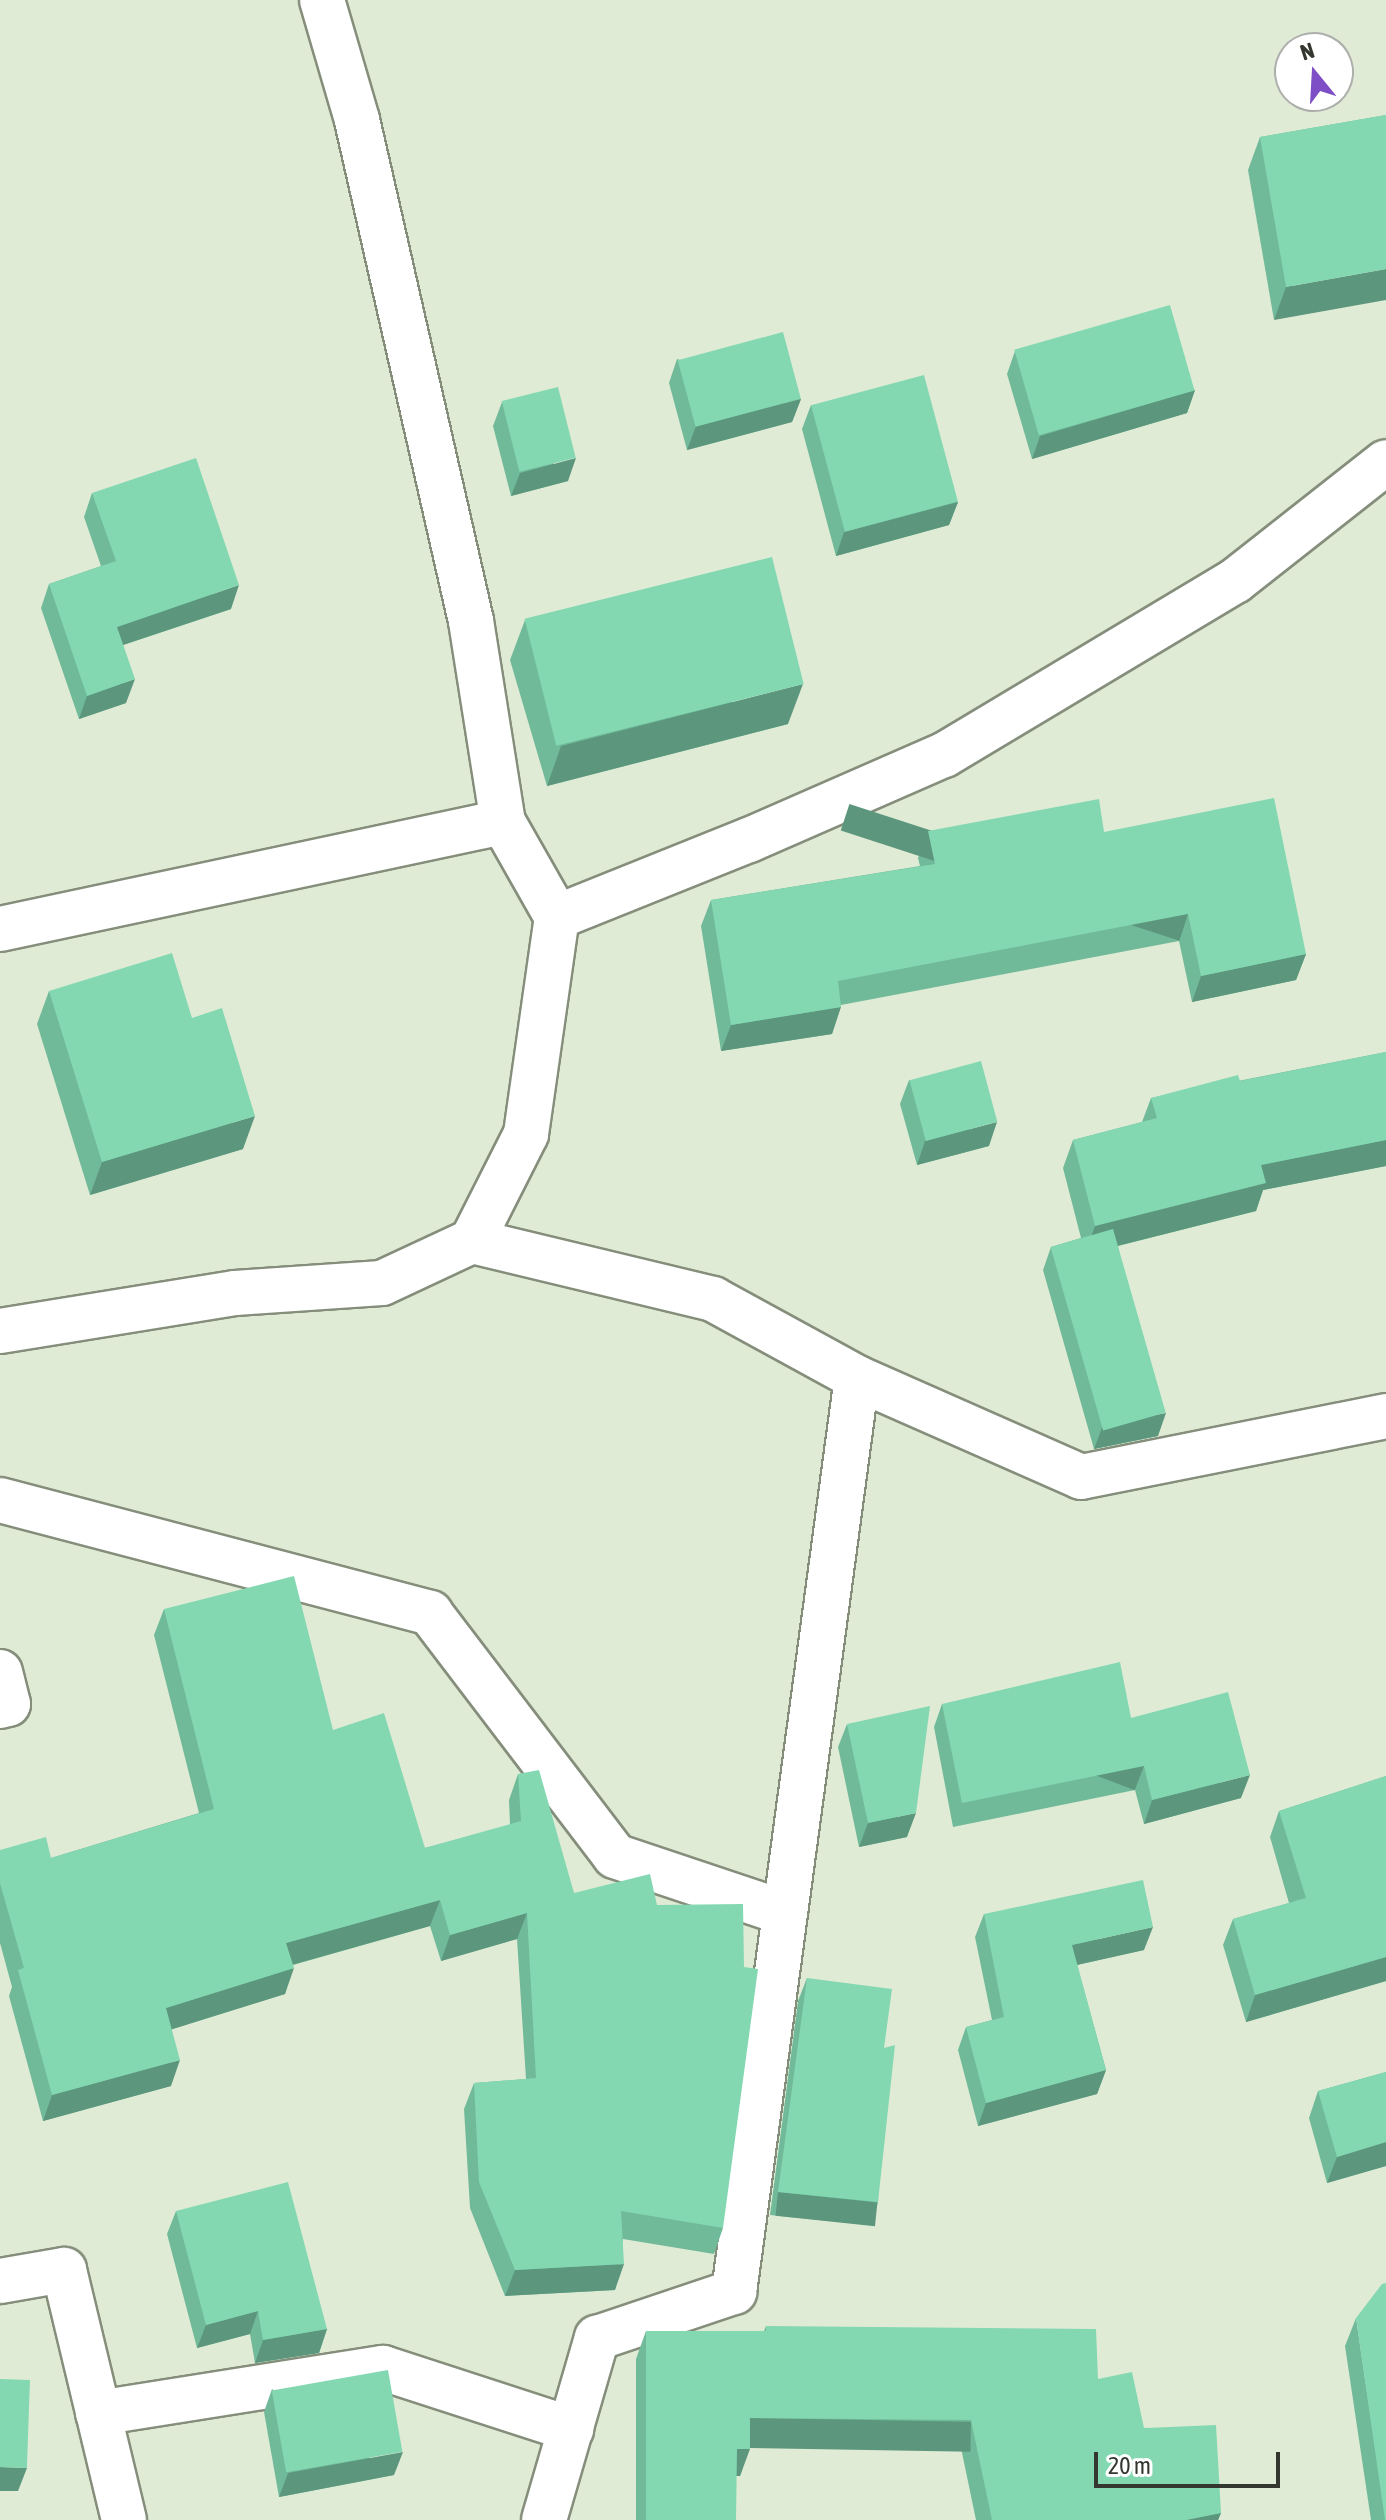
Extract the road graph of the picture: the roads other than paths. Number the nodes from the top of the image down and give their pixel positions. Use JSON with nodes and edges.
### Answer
{"nodes":[{"id":1,"x":322,"y":0,"type":"edge"},
{"id":2,"x":1386,"y":462,"type":"edge"},
{"id":3,"x":503,"y":822,"type":"junction"},
{"id":4,"x":557,"y":917,"type":"junction"},
{"id":5,"x":0,"y":929,"type":"edge"},
{"id":6,"x":472,"y":1241,"type":"junction"},
{"id":7,"x":0,"y":1331,"type":"edge"},
{"id":8,"x":857,"y":1378,"type":"junction"},
{"id":9,"x":1386,"y":1416,"type":"edge"},
{"id":10,"x":0,"y":1500,"type":"edge"},
{"id":11,"x":0,"y":1672,"type":"edge"},
{"id":12,"x":0,"y":1706,"type":"edge"},
{"id":13,"x":785,"y":1913,"type":"junction"},
{"id":14,"x":0,"y":2281,"type":"edge"},
{"id":15,"x":98,"y":2413,"type":"junction"},
{"id":16,"x":571,"y":2429,"type":"junction"},
{"id":17,"x":124,"y":2520,"type":"edge"},
{"id":18,"x":544,"y":2520,"type":"edge"}],
"edges":[{"from":1,"to":3,"type":"street"},
{"from":2,"to":4,"type":"street"},
{"from":3,"to":4,"type":"street"},
{"from":3,"to":5,"type":"street"},
{"from":4,"to":6,"type":"street"},
{"from":6,"to":7,"type":"street"},
{"from":6,"to":8,"type":"street"},
{"from":8,"to":9,"type":"street"},
{"from":8,"to":13,"type":"street"},
{"from":10,"to":13,"type":"street"},
{"from":11,"to":12,"type":"street"},
{"from":13,"to":16,"type":"street"},
{"from":14,"to":15,"type":"street"},
{"from":15,"to":16,"type":"street"},
{"from":15,"to":17,"type":"street"},
{"from":16,"to":18,"type":"street"}]}
